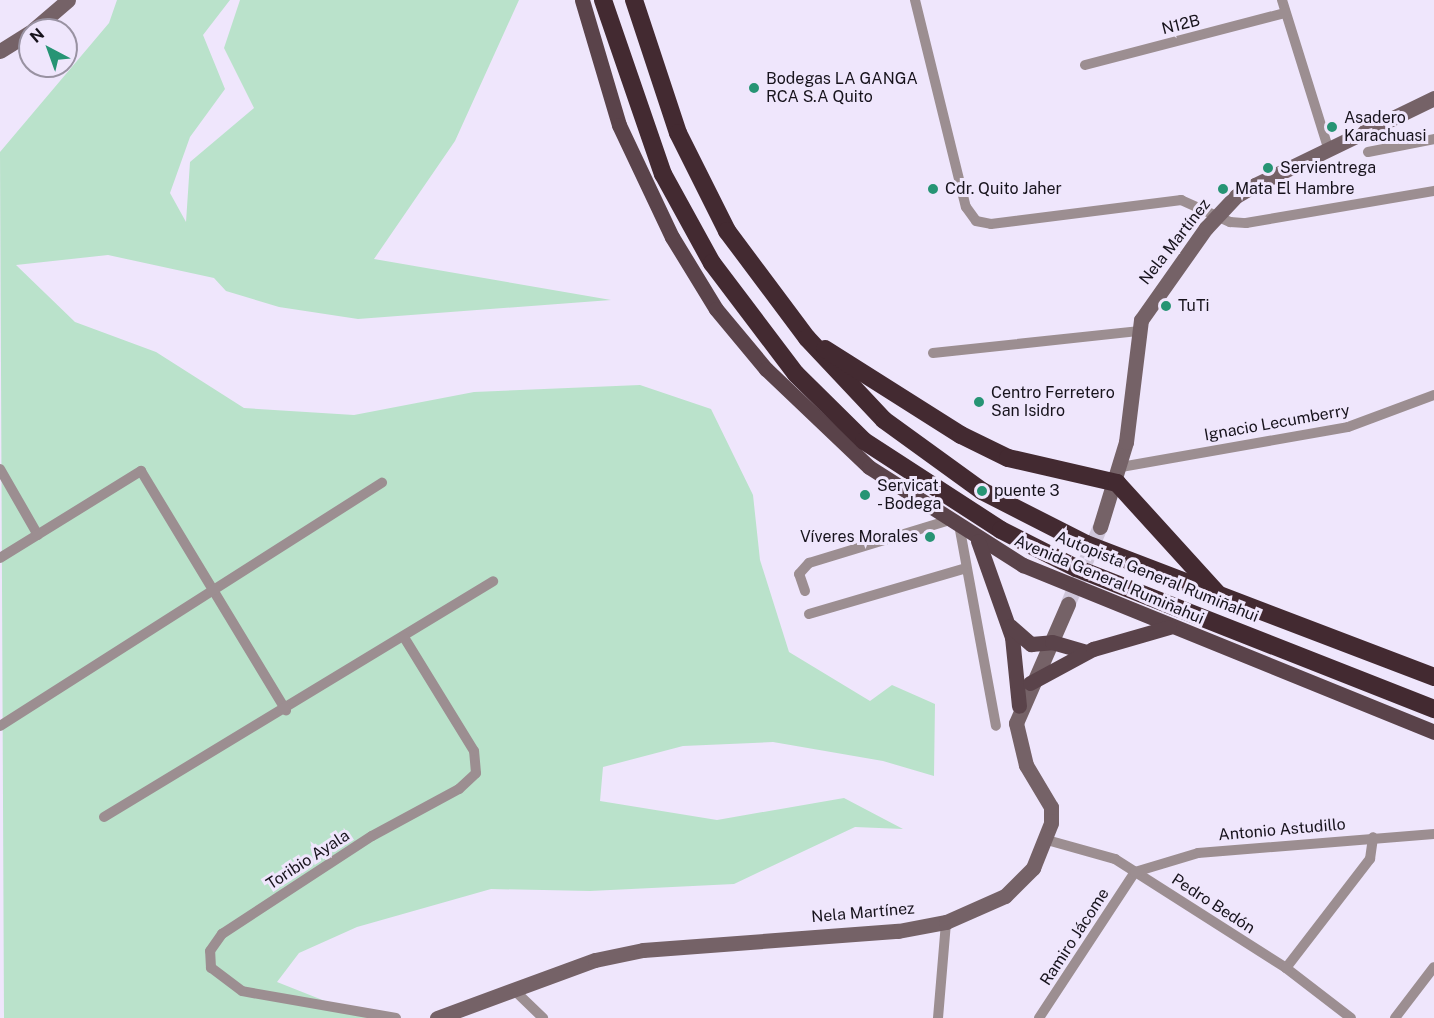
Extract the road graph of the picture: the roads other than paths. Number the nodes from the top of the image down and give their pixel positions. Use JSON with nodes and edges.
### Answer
{"nodes":[{"id":1,"x":68,"y":0,"type":"edge"},
{"id":2,"x":582,"y":0,"type":"edge"},
{"id":3,"x":603,"y":0,"type":"edge"},
{"id":4,"x":634,"y":0,"type":"edge"},
{"id":5,"x":915,"y":0,"type":"edge"},
{"id":6,"x":1282,"y":0,"type":"edge"},
{"id":7,"x":1285,"y":13,"type":"junction"},
{"id":8,"x":47,"y":18,"type":"edge"},
{"id":9,"x":18,"y":39,"type":"edge"},
{"id":10,"x":0,"y":51,"type":"edge"},
{"id":11,"x":1085,"y":65,"type":"dead end"},
{"id":12,"x":1434,"y":98,"type":"edge"},
{"id":13,"x":1434,"y":139,"type":"edge"},
{"id":14,"x":1329,"y":151,"type":"junction"},
{"id":15,"x":1368,"y":152,"type":"dead end"},
{"id":16,"x":1434,"y":192,"type":"edge"},
{"id":17,"x":1217,"y":216,"type":"junction"},
{"id":18,"x":1138,"y":331,"type":"junction"},
{"id":19,"x":807,"y":338,"type":"junction"},
{"id":20,"x":933,"y":353,"type":"dead end"},
{"id":21,"x":1434,"y":395,"type":"edge"},
{"id":22,"x":0,"y":470,"type":"edge"},
{"id":23,"x":1119,"y":475,"type":"junction"},
{"id":24,"x":382,"y":483,"type":"dead end"},
{"id":25,"x":946,"y":521,"type":"junction"},
{"id":26,"x":1100,"y":527,"type":"tunnel mouth"},
{"id":27,"x":960,"y":530,"type":"junction"},
{"id":28,"x":38,"y":535,"type":"junction"},
{"id":29,"x":978,"y":541,"type":"junction"},
{"id":30,"x":0,"y":558,"type":"edge"},
{"id":31,"x":963,"y":568,"type":"junction"},
{"id":32,"x":493,"y":581,"type":"dead end"},
{"id":33,"x":214,"y":591,"type":"junction"},
{"id":34,"x":805,"y":591,"type":"dead end"},
{"id":35,"x":1220,"y":596,"type":"junction"},
{"id":36,"x":1068,"y":604,"type":"tunnel mouth"},
{"id":37,"x":809,"y":614,"type":"dead end"},
{"id":38,"x":1005,"y":615,"type":"junction"},
{"id":39,"x":1169,"y":627,"type":"junction"},
{"id":40,"x":404,"y":637,"type":"junction"},
{"id":41,"x":1052,"y":642,"type":"junction"},
{"id":42,"x":1093,"y":650,"type":"junction"},
{"id":43,"x":1434,"y":677,"type":"edge"},
{"id":44,"x":1030,"y":682,"type":"junction"},
{"id":45,"x":1019,"y":706,"type":"junction"},
{"id":46,"x":1434,"y":709,"type":"edge"},
{"id":47,"x":286,"y":710,"type":"junction"},
{"id":48,"x":0,"y":726,"type":"edge"},
{"id":49,"x":996,"y":726,"type":"dead end"},
{"id":50,"x":1434,"y":732,"type":"edge"},
{"id":51,"x":104,"y":817,"type":"dead end"},
{"id":52,"x":1434,"y":834,"type":"edge"},
{"id":53,"x":1373,"y":837,"type":"junction"},
{"id":54,"x":1047,"y":840,"type":"junction"},
{"id":55,"x":1136,"y":872,"type":"junction"},
{"id":56,"x":946,"y":922,"type":"junction"},
{"id":57,"x":1434,"y":967,"type":"edge"},
{"id":58,"x":1286,"y":968,"type":"junction"},
{"id":59,"x":513,"y":989,"type":"junction"},
{"id":60,"x":396,"y":1018,"type":"edge"},
{"id":61,"x":437,"y":1018,"type":"edge"},
{"id":62,"x":543,"y":1018,"type":"edge"},
{"id":63,"x":938,"y":1018,"type":"edge"},
{"id":64,"x":1039,"y":1018,"type":"edge"},
{"id":65,"x":1351,"y":1018,"type":"edge"},
{"id":66,"x":1395,"y":1018,"type":"edge"}],
"edges":[{"from":1,"to":8,"type":"main road"},
{"from":2,"to":25,"type":"main road","name":"Avenida General Rumiñahui"},
{"from":3,"to":46,"type":"highway","name":"Autopista General Rumiñahui"},
{"from":4,"to":19,"type":"highway","name":"Autopista General Rumiñahui"},
{"from":5,"to":17,"type":"street"},
{"from":6,"to":7,"type":"street"},
{"from":7,"to":11,"type":"street","name":"N12B"},
{"from":7,"to":14,"type":"street"},
{"from":9,"to":10,"type":"main road"},
{"from":12,"to":14,"type":"main road","name":"Nela Martínez"},
{"from":13,"to":15,"type":"street"},
{"from":14,"to":17,"type":"main road","name":"Nela Martínez"},
{"from":16,"to":17,"type":"street"},
{"from":17,"to":18,"type":"main road","name":"Nela Martínez"},
{"from":18,"to":20,"type":"street"},
{"from":18,"to":23,"type":"main road","name":"Nela Martínez"},
{"from":19,"to":23,"type":"highway"},
{"from":19,"to":35,"type":"highway","name":"Autopista General Rumiñahui"},
{"from":21,"to":23,"type":"street","name":"Ignacio Lecumberry"},
{"from":22,"to":28,"type":"street"},
{"from":23,"to":26,"type":"main road","name":"Nela Martínez"},
{"from":23,"to":35,"type":"highway"},
{"from":24,"to":33,"type":"street"},
{"from":25,"to":27,"type":"main road","name":"Avenida General Rumiñahui"},
{"from":25,"to":34,"type":"street"},
{"from":27,"to":29,"type":"main road","name":"Avenida General Rumiñahui"},
{"from":27,"to":31,"type":"street"},
{"from":28,"to":30,"type":"street"},
{"from":28,"to":33,"type":"street"},
{"from":29,"to":38,"type":"main road"},
{"from":29,"to":39,"type":"main road","name":"Avenida General Rumiñahui"},
{"from":31,"to":37,"type":"street"},
{"from":31,"to":49,"type":"street"},
{"from":32,"to":40,"type":"street"},
{"from":33,"to":47,"type":"street"},
{"from":33,"to":48,"type":"street"},
{"from":35,"to":43,"type":"highway","name":"Autopista General Rumiñahui"},
{"from":36,"to":41,"type":"main road","name":"Nela Martínez"},
{"from":38,"to":41,"type":"main road"},
{"from":38,"to":45,"type":"main road"},
{"from":39,"to":42,"type":"main road"},
{"from":39,"to":50,"type":"main road","name":"Avenida General Rumiñahui"},
{"from":40,"to":47,"type":"street"},
{"from":40,"to":60,"type":"street","name":"Toribio Ayala"},
{"from":41,"to":42,"type":"main road"},
{"from":41,"to":44,"type":"main road","name":"Nela Martínez"},
{"from":42,"to":44,"type":"main road"},
{"from":44,"to":45,"type":"main road","name":"Nela Martínez"},
{"from":45,"to":54,"type":"main road","name":"Nela Martínez"},
{"from":47,"to":51,"type":"street"},
{"from":52,"to":53,"type":"street","name":"Antonio Astudillo"},
{"from":53,"to":55,"type":"street","name":"Antonio Astudillo"},
{"from":53,"to":58,"type":"street"},
{"from":54,"to":55,"type":"street","name":"Pedro Bedón"},
{"from":54,"to":56,"type":"main road","name":"Nela Martínez"},
{"from":55,"to":58,"type":"street","name":"Pedro Bedón"},
{"from":55,"to":64,"type":"street","name":"Ramiro Jácome"},
{"from":56,"to":59,"type":"main road","name":"Nela Martínez"},
{"from":56,"to":63,"type":"street"},
{"from":57,"to":66,"type":"street"},
{"from":58,"to":65,"type":"street","name":"Pedro Bedón"},
{"from":59,"to":61,"type":"main road","name":"Nela Martínez"},
{"from":59,"to":62,"type":"street"}]}
